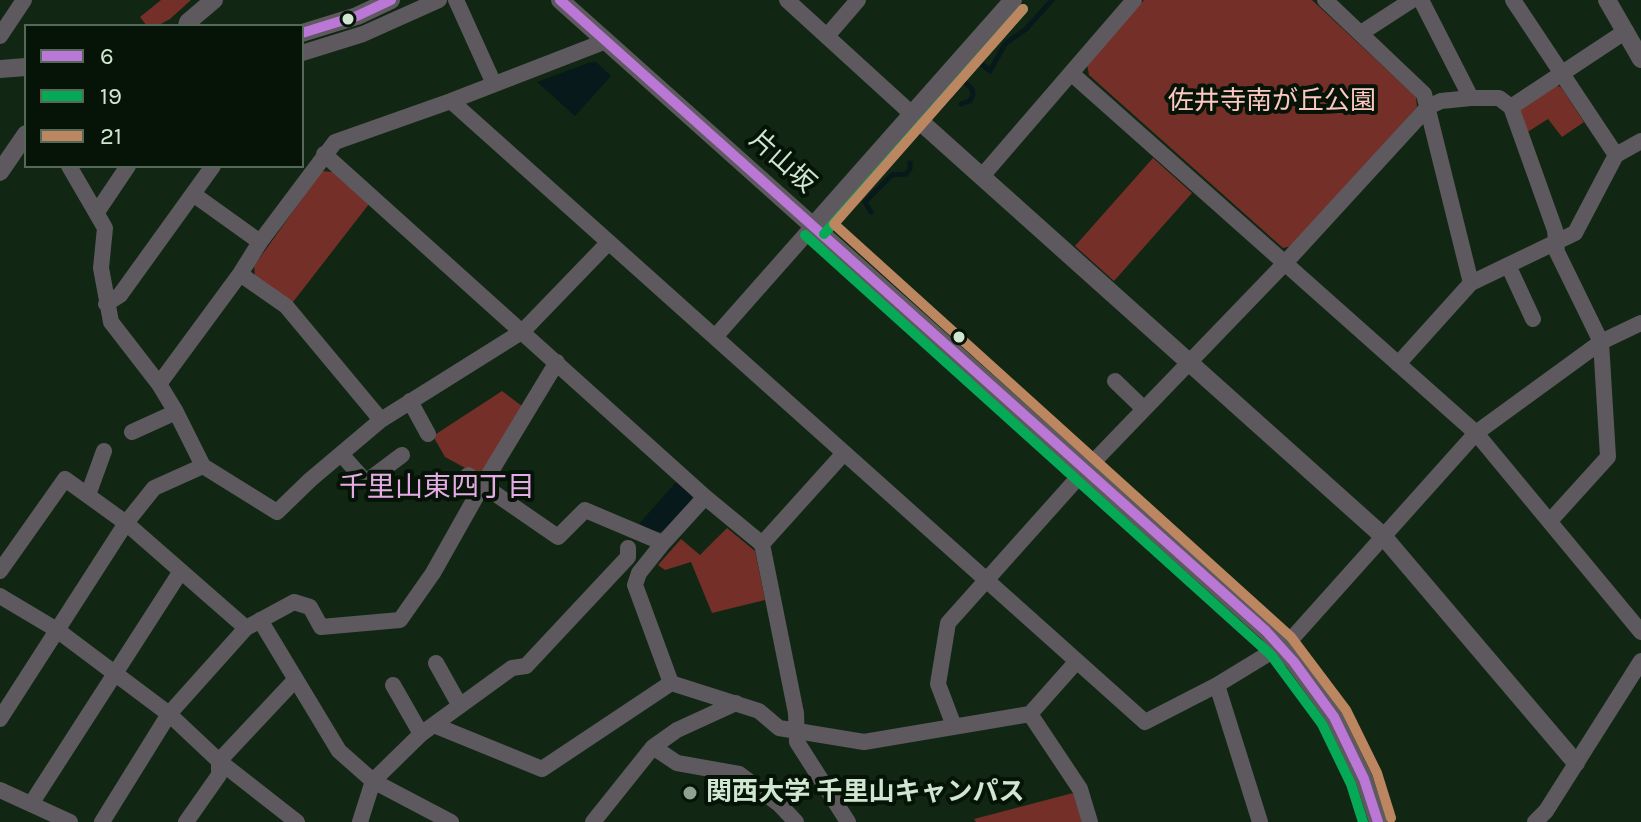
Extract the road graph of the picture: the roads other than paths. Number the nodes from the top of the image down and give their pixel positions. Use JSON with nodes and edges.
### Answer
{"nodes":[{"id":1,"x":214,"y":0,"type":"edge"},
{"id":2,"x":391,"y":0,"type":"edge"},
{"id":3,"x":439,"y":0,"type":"edge"},
{"id":4,"x":456,"y":0,"type":"edge"},
{"id":5,"x":560,"y":0,"type":"edge"},
{"id":6,"x":787,"y":0,"type":"edge"},
{"id":7,"x":858,"y":0,"type":"edge"},
{"id":8,"x":1013,"y":0,"type":"edge"},
{"id":9,"x":1134,"y":0,"type":"edge"},
{"id":10,"x":1325,"y":0,"type":"edge"},
{"id":11,"x":1412,"y":0,"type":"edge"},
{"id":12,"x":1421,"y":0,"type":"edge"},
{"id":13,"x":1513,"y":0,"type":"edge"},
{"id":14,"x":1607,"y":0,"type":"edge"},
{"id":15,"x":20,"y":1,"type":"edge"},
{"id":16,"x":188,"y":24,"type":"edge"},
{"id":17,"x":1626,"y":31,"type":"junction"},
{"id":18,"x":304,"y":32,"type":"edge"},
{"id":19,"x":1361,"y":33,"type":"junction"},
{"id":20,"x":0,"y":36,"type":"edge"},
{"id":21,"x":827,"y":36,"type":"junction"},
{"id":22,"x":606,"y":41,"type":"junction"},
{"id":23,"x":304,"y":52,"type":"edge"},
{"id":24,"x":1641,"y":59,"type":"edge"},
{"id":25,"x":24,"y":67,"type":"edge"},
{"id":26,"x":0,"y":69,"type":"edge"},
{"id":27,"x":1071,"y":73,"type":"junction"},
{"id":28,"x":1562,"y":74,"type":"junction"},
{"id":29,"x":494,"y":84,"type":"junction"},
{"id":30,"x":1471,"y":98,"type":"junction"},
{"id":31,"x":451,"y":101,"type":"junction"},
{"id":32,"x":1428,"y":107,"type":"junction"},
{"id":33,"x":1511,"y":107,"type":"junction"},
{"id":34,"x":913,"y":115,"type":"junction"},
{"id":35,"x":24,"y":137,"type":"edge"},
{"id":36,"x":1641,"y":141,"type":"edge"},
{"id":37,"x":324,"y":154,"type":"junction"},
{"id":38,"x":1616,"y":155,"type":"junction"},
{"id":39,"x":70,"y":168,"type":"edge"},
{"id":40,"x":127,"y":168,"type":"edge"},
{"id":41,"x":212,"y":168,"type":"edge"},
{"id":42,"x":0,"y":172,"type":"edge"},
{"id":43,"x":983,"y":175,"type":"junction"},
{"id":44,"x":193,"y":194,"type":"junction"},
{"id":45,"x":97,"y":212,"type":"junction"},
{"id":46,"x":814,"y":225,"type":"junction"},
{"id":47,"x":260,"y":242,"type":"junction"},
{"id":48,"x":1556,"y":242,"type":"junction"},
{"id":49,"x":608,"y":243,"type":"junction"},
{"id":50,"x":1285,"y":263,"type":"junction"},
{"id":51,"x":1508,"y":265,"type":"junction"},
{"id":52,"x":240,"y":274,"type":"junction"},
{"id":53,"x":1471,"y":283,"type":"junction"},
{"id":54,"x":106,"y":304,"type":"junction"},
{"id":55,"x":1533,"y":319,"type":"dead end"},
{"id":56,"x":1641,"y":323,"type":"edge"},
{"id":57,"x":523,"y":331,"type":"junction"},
{"id":58,"x":715,"y":337,"type":"junction"},
{"id":59,"x":1601,"y":342,"type":"junction"},
{"id":60,"x":1190,"y":361,"type":"junction"},
{"id":61,"x":557,"y":362,"type":"junction"},
{"id":62,"x":1398,"y":364,"type":"junction"},
{"id":63,"x":1115,"y":381,"type":"dead end"},
{"id":64,"x":159,"y":384,"type":"junction"},
{"id":65,"x":410,"y":401,"type":"junction"},
{"id":66,"x":1144,"y":409,"type":"junction"},
{"id":67,"x":176,"y":412,"type":"junction"},
{"id":68,"x":381,"y":420,"type":"junction"},
{"id":69,"x":132,"y":432,"type":"dead end"},
{"id":70,"x":1476,"y":433,"type":"junction"},
{"id":71,"x":428,"y":434,"type":"dead end"},
{"id":72,"x":104,"y":451,"type":"dead end"},
{"id":73,"x":844,"y":453,"type":"junction"},
{"id":74,"x":341,"y":454,"type":"junction"},
{"id":75,"x":402,"y":455,"type":"dead end"},
{"id":76,"x":203,"y":466,"type":"junction"},
{"id":77,"x":1086,"y":469,"type":"junction"},
{"id":78,"x":468,"y":475,"type":"dead end"},
{"id":79,"x":482,"y":486,"type":"junction"},
{"id":80,"x":88,"y":495,"type":"junction"},
{"id":81,"x":705,"y":497,"type":"junction"},
{"id":82,"x":1550,"y":521,"type":"junction"},
{"id":83,"x":126,"y":523,"type":"junction"},
{"id":84,"x":1383,"y":536,"type":"junction"},
{"id":85,"x":663,"y":543,"type":"junction"},
{"id":86,"x":762,"y":544,"type":"junction"},
{"id":87,"x":628,"y":548,"type":"dead end"},
{"id":88,"x":0,"y":571,"type":"edge"},
{"id":89,"x":181,"y":571,"type":"junction"},
{"id":90,"x":986,"y":578,"type":"junction"},
{"id":91,"x":0,"y":596,"type":"edge"},
{"id":92,"x":253,"y":624,"type":"junction"},
{"id":93,"x":57,"y":630,"type":"junction"},
{"id":94,"x":1641,"y":632,"type":"edge"},
{"id":95,"x":1281,"y":646,"type":"junction"},
{"id":96,"x":1077,"y":661,"type":"junction"},
{"id":97,"x":1641,"y":661,"type":"edge"},
{"id":98,"x":436,"y":663,"type":"dead end"},
{"id":99,"x":114,"y":673,"type":"junction"},
{"id":100,"x":295,"y":680,"type":"junction"},
{"id":101,"x":671,"y":683,"type":"junction"},
{"id":102,"x":393,"y":685,"type":"dead end"},
{"id":103,"x":1217,"y":685,"type":"junction"},
{"id":104,"x":736,"y":703,"type":"junction"},
{"id":105,"x":460,"y":706,"type":"junction"},
{"id":106,"x":169,"y":714,"type":"junction"},
{"id":107,"x":1030,"y":714,"type":"junction"},
{"id":108,"x":0,"y":719,"type":"edge"},
{"id":109,"x":954,"y":726,"type":"junction"},
{"id":110,"x":427,"y":729,"type":"junction"},
{"id":111,"x":797,"y":730,"type":"junction"},
{"id":112,"x":653,"y":747,"type":"junction"},
{"id":113,"x":219,"y":761,"type":"junction"},
{"id":114,"x":1576,"y":763,"type":"junction"},
{"id":115,"x":373,"y":781,"type":"junction"},
{"id":116,"x":0,"y":790,"type":"edge"},
{"id":117,"x":31,"y":804,"type":"junction"},
{"id":118,"x":70,"y":822,"type":"edge"},
{"id":119,"x":102,"y":822,"type":"edge"},
{"id":120,"x":186,"y":822,"type":"edge"},
{"id":121,"x":297,"y":822,"type":"edge"},
{"id":122,"x":360,"y":822,"type":"edge"},
{"id":123,"x":451,"y":822,"type":"edge"},
{"id":124,"x":593,"y":822,"type":"edge"},
{"id":125,"x":796,"y":822,"type":"edge"},
{"id":126,"x":848,"y":822,"type":"edge"},
{"id":127,"x":1090,"y":822,"type":"edge"},
{"id":128,"x":1260,"y":822,"type":"edge"},
{"id":129,"x":1378,"y":822,"type":"edge"},
{"id":130,"x":1535,"y":822,"type":"edge"}],
"edges":[{"from":1,"to":16,"type":"street"},
{"from":2,"to":18,"type":"street"},
{"from":3,"to":23,"type":"street"},
{"from":4,"to":29,"type":"street"},
{"from":5,"to":22,"type":"street","name":"片山坂"},
{"from":6,"to":21,"type":"street"},
{"from":7,"to":21,"type":"street"},
{"from":8,"to":34,"type":"street"},
{"from":9,"to":27,"type":"street"},
{"from":10,"to":19,"type":"street"},
{"from":11,"to":19,"type":"street"},
{"from":12,"to":30,"type":"street"},
{"from":13,"to":28,"type":"street"},
{"from":14,"to":17,"type":"street"},
{"from":15,"to":20,"type":"street"},
{"from":17,"to":24,"type":"street"},
{"from":17,"to":28,"type":"street"},
{"from":19,"to":32,"type":"street"},
{"from":21,"to":34,"type":"street"},
{"from":22,"to":29,"type":"street"},
{"from":22,"to":46,"type":"street","name":"片山坂"},
{"from":25,"to":26,"type":"street"},
{"from":27,"to":43,"type":"street"},
{"from":27,"to":50,"type":"street"},
{"from":28,"to":33,"type":"street"},
{"from":28,"to":38,"type":"street"},
{"from":29,"to":31,"type":"street"},
{"from":30,"to":32,"type":"street"},
{"from":30,"to":33,"type":"street"},
{"from":31,"to":37,"type":"street"},
{"from":31,"to":49,"type":"street"},
{"from":32,"to":50,"type":"street"},
{"from":32,"to":53,"type":"street"},
{"from":33,"to":48,"type":"street"},
{"from":34,"to":43,"type":"street"},
{"from":34,"to":46,"type":"street"},
{"from":35,"to":42,"type":"street"},
{"from":36,"to":38,"type":"street"},
{"from":37,"to":47,"type":"street"},
{"from":37,"to":57,"type":"street"},
{"from":38,"to":48,"type":"street"},
{"from":39,"to":45,"type":"street"},
{"from":40,"to":45,"type":"street"},
{"from":41,"to":44,"type":"street"},
{"from":43,"to":60,"type":"street"},
{"from":44,"to":47,"type":"street"},
{"from":44,"to":54,"type":"street"},
{"from":45,"to":54,"type":"street"},
{"from":46,"to":58,"type":"street"},
{"from":46,"to":77,"type":"street","name":"片山坂"},
{"from":47,"to":52,"type":"street"},
{"from":48,"to":51,"type":"street"},
{"from":48,"to":59,"type":"street"},
{"from":49,"to":57,"type":"street"},
{"from":49,"to":58,"type":"street"},
{"from":50,"to":60,"type":"street"},
{"from":50,"to":62,"type":"street"},
{"from":51,"to":53,"type":"street"},
{"from":51,"to":55,"type":"street"},
{"from":52,"to":64,"type":"street"},
{"from":52,"to":68,"type":"street"},
{"from":53,"to":62,"type":"street"},
{"from":54,"to":64,"type":"street"},
{"from":56,"to":59,"type":"street"},
{"from":57,"to":61,"type":"street"},
{"from":57,"to":65,"type":"street"},
{"from":58,"to":73,"type":"street"},
{"from":59,"to":70,"type":"street"},
{"from":59,"to":82,"type":"street"},
{"from":60,"to":66,"type":"street"},
{"from":60,"to":84,"type":"street"},
{"from":61,"to":79,"type":"street"},
{"from":61,"to":81,"type":"street"},
{"from":62,"to":70,"type":"street"},
{"from":63,"to":66,"type":"street"},
{"from":64,"to":67,"type":"street"},
{"from":65,"to":68,"type":"street"},
{"from":65,"to":71,"type":"street"},
{"from":66,"to":77,"type":"street"},
{"from":67,"to":69,"type":"street"},
{"from":67,"to":76,"type":"street"},
{"from":68,"to":74,"type":"street"},
{"from":70,"to":82,"type":"street"},
{"from":70,"to":84,"type":"street"},
{"from":72,"to":80,"type":"street"},
{"from":73,"to":86,"type":"street"},
{"from":73,"to":90,"type":"street"},
{"from":74,"to":75,"type":"street"},
{"from":74,"to":76,"type":"street"},
{"from":76,"to":83,"type":"street"},
{"from":77,"to":90,"type":"street"},
{"from":77,"to":95,"type":"street","name":"片山坂"},
{"from":78,"to":79,"type":"street"},
{"from":79,"to":85,"type":"street"},
{"from":79,"to":92,"type":"street"},
{"from":80,"to":83,"type":"street"},
{"from":80,"to":88,"type":"street"},
{"from":81,"to":85,"type":"street"},
{"from":81,"to":86,"type":"street"},
{"from":82,"to":94,"type":"street"},
{"from":83,"to":89,"type":"street"},
{"from":83,"to":93,"type":"street"},
{"from":84,"to":95,"type":"street"},
{"from":84,"to":114,"type":"street"},
{"from":85,"to":101,"type":"street"},
{"from":86,"to":111,"type":"street"},
{"from":87,"to":105,"type":"street"},
{"from":89,"to":92,"type":"street"},
{"from":89,"to":99,"type":"street"},
{"from":90,"to":96,"type":"street"},
{"from":90,"to":109,"type":"street"},
{"from":91,"to":93,"type":"street"},
{"from":92,"to":100,"type":"street"},
{"from":92,"to":106,"type":"street"},
{"from":93,"to":99,"type":"street"},
{"from":93,"to":108,"type":"street"},
{"from":95,"to":103,"type":"street"},
{"from":95,"to":129,"type":"street","name":"片山坂"},
{"from":96,"to":103,"type":"street"},
{"from":96,"to":107,"type":"street"},
{"from":97,"to":114,"type":"street"},
{"from":98,"to":105,"type":"street"},
{"from":99,"to":106,"type":"street"},
{"from":99,"to":117,"type":"street"},
{"from":100,"to":113,"type":"street"},
{"from":100,"to":115,"type":"street"},
{"from":101,"to":104,"type":"street"},
{"from":101,"to":110,"type":"street"},
{"from":102,"to":110,"type":"street"},
{"from":103,"to":128,"type":"street"},
{"from":104,"to":111,"type":"street"},
{"from":104,"to":112,"type":"street"},
{"from":105,"to":110,"type":"street"},
{"from":106,"to":113,"type":"street"},
{"from":106,"to":119,"type":"street"},
{"from":107,"to":109,"type":"street"},
{"from":107,"to":127,"type":"street"},
{"from":109,"to":111,"type":"street"},
{"from":110,"to":115,"type":"street"},
{"from":111,"to":126,"type":"street"},
{"from":112,"to":124,"type":"street"},
{"from":112,"to":125,"type":"street"},
{"from":113,"to":120,"type":"street"},
{"from":113,"to":121,"type":"street"},
{"from":114,"to":130,"type":"street"},
{"from":115,"to":122,"type":"street"},
{"from":115,"to":123,"type":"street"},
{"from":116,"to":117,"type":"street"},
{"from":117,"to":118,"type":"street"}]}
